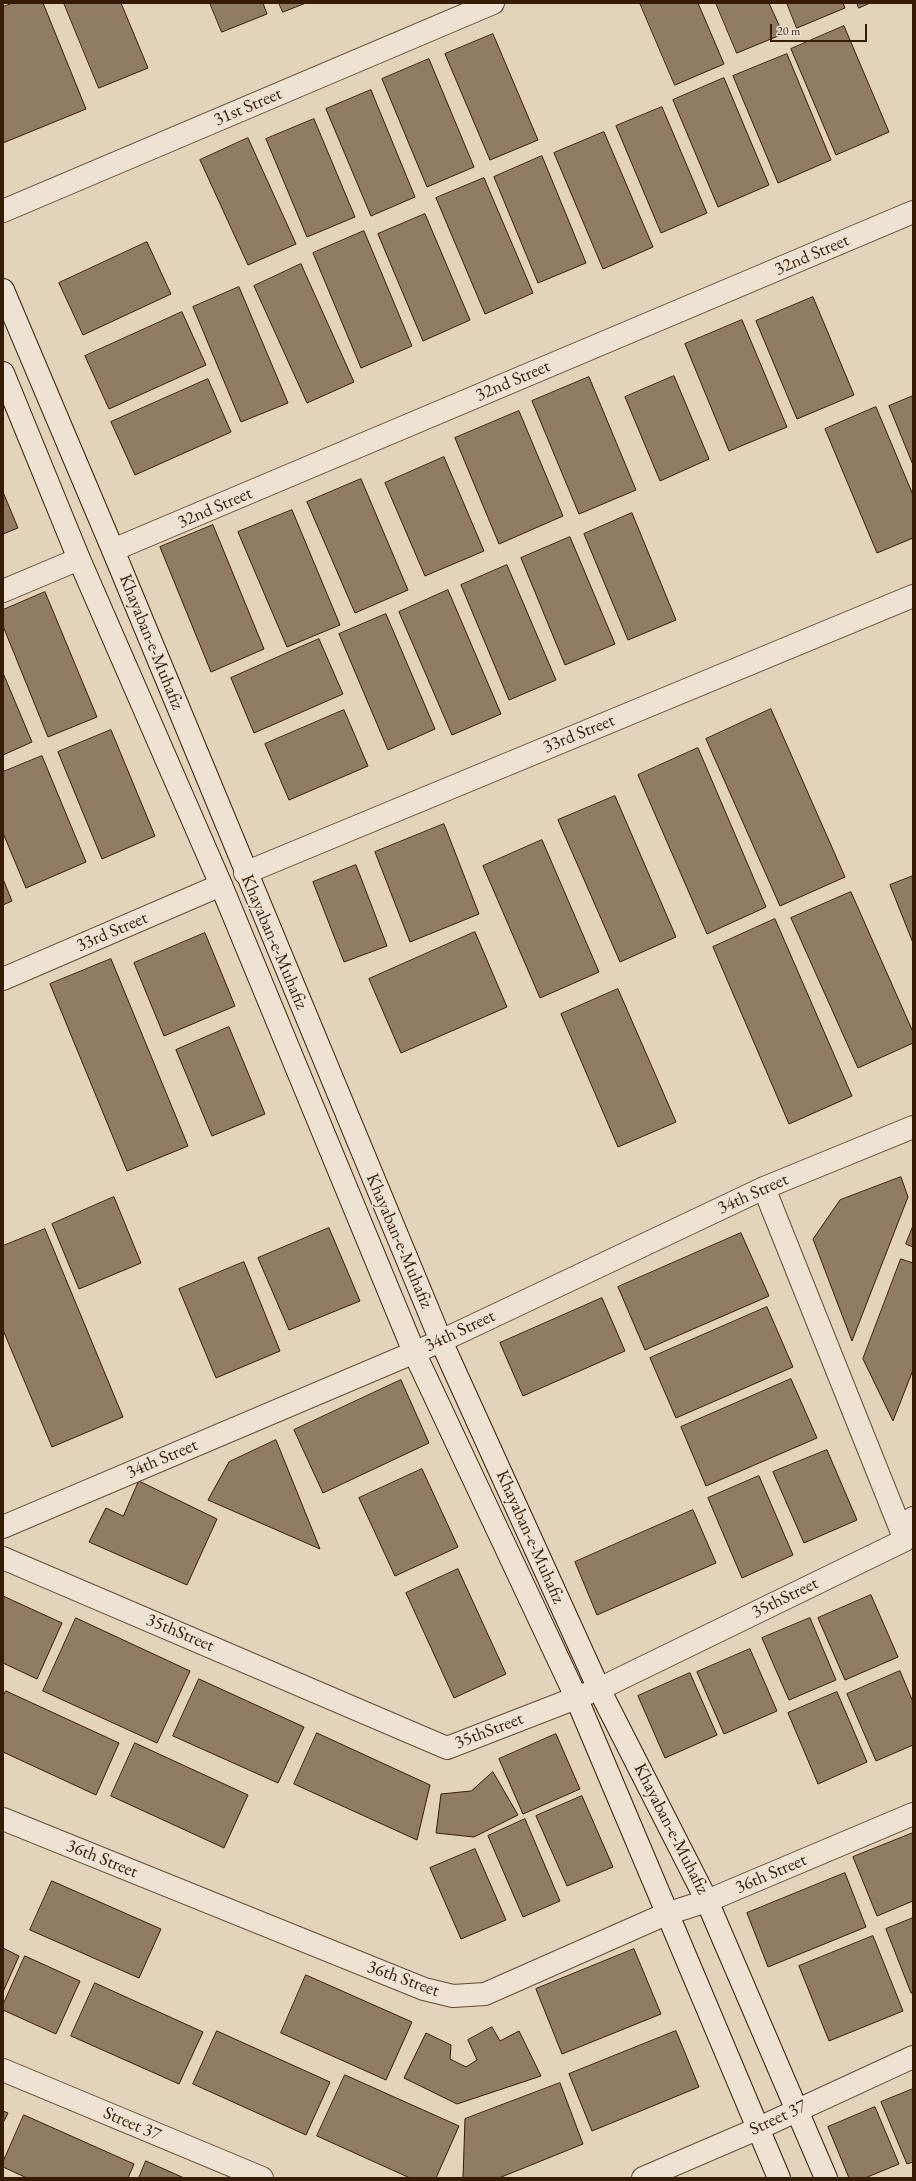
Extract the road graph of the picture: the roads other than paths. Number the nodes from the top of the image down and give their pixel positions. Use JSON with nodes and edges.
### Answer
{"nodes":[{"id":1,"x":493,"y":3,"type":"edge"},
{"id":2,"x":3,"y":211,"type":"edge"},
{"id":3,"x":913,"y":212,"type":"edge"},
{"id":4,"x":3,"y":290,"type":"edge"},
{"id":5,"x":3,"y":373,"type":"edge"},
{"id":6,"x":114,"y":550,"type":"junction"},
{"id":7,"x":79,"y":559,"type":"junction"},
{"id":8,"x":3,"y":591,"type":"edge"},
{"id":9,"x":913,"y":596,"type":"edge"},
{"id":10,"x":187,"y":730,"type":"junction"},
{"id":11,"x":159,"y":743,"type":"junction"},
{"id":12,"x":245,"y":873,"type":"junction"},
{"id":13,"x":221,"y":885,"type":"junction"},
{"id":14,"x":3,"y":978,"type":"edge"},
{"id":15,"x":913,"y":1127,"type":"edge"},
{"id":16,"x":764,"y":1188,"type":"junction"},
{"id":17,"x":441,"y":1341,"type":"junction"},
{"id":18,"x":414,"y":1352,"type":"junction"},
{"id":19,"x":913,"y":1518,"type":"edge"},
{"id":20,"x":3,"y":1527,"type":"edge"},
{"id":21,"x":905,"y":1540,"type":"junction"},
{"id":22,"x":3,"y":1558,"type":"edge"},
{"id":23,"x":599,"y":1689,"type":"junction"},
{"id":24,"x":576,"y":1697,"type":"junction"},
{"id":25,"x":913,"y":1814,"type":"edge"},
{"id":26,"x":3,"y":1819,"type":"edge"},
{"id":27,"x":707,"y":1901,"type":"junction"},
{"id":28,"x":666,"y":1914,"type":"junction"},
{"id":29,"x":913,"y":2057,"type":"edge"},
{"id":30,"x":3,"y":2070,"type":"edge"},
{"id":31,"x":796,"y":2110,"type":"junction"},
{"id":32,"x":756,"y":2129,"type":"junction"},
{"id":33,"x":262,"y":2178,"type":"edge"},
{"id":34,"x":643,"y":2178,"type":"edge"},
{"id":35,"x":778,"y":2178,"type":"edge"},
{"id":36,"x":826,"y":2178,"type":"edge"}],
"edges":[{"from":1,"to":2,"type":"street","name":"31st Street"},
{"from":3,"to":6,"type":"street","name":"32nd Street"},
{"from":4,"to":6,"type":"street","name":"Khayaban-e-Muhafiz"},
{"from":5,"to":7,"type":"street","name":"Khayaban-e-Muhafiz"},
{"from":6,"to":10,"type":"street","name":"Khayaban-e-Muhafiz"},
{"from":7,"to":8,"type":"street"},
{"from":7,"to":11,"type":"street","name":"Khayaban-e-Muhafiz"},
{"from":9,"to":12,"type":"street","name":"33rd Street"},
{"from":10,"to":11,"type":"street"},
{"from":10,"to":12,"type":"street","name":"Khayaban-e-Muhafiz"},
{"from":11,"to":13,"type":"street","name":"Khayaban-e-Muhafiz"},
{"from":12,"to":17,"type":"street","name":"Khayaban-e-Muhafiz"},
{"from":13,"to":14,"type":"street","name":"33rd Street"},
{"from":13,"to":18,"type":"street","name":"Khayaban-e-Muhafiz"},
{"from":15,"to":16,"type":"street","name":"34th Street"},
{"from":16,"to":17,"type":"street","name":"34th Street"},
{"from":16,"to":21,"type":"street"},
{"from":17,"to":18,"type":"street","name":"34th Street"},
{"from":17,"to":23,"type":"street","name":"Khayaban-e-Muhafiz"},
{"from":18,"to":20,"type":"street","name":"34th Street"},
{"from":18,"to":24,"type":"street","name":"Khayaban-e-Muhafiz"},
{"from":19,"to":21,"type":"street"},
{"from":21,"to":23,"type":"street","name":"35thStreet"},
{"from":22,"to":24,"type":"street","name":"35thStreet"},
{"from":23,"to":24,"type":"street","name":"35thStreet"},
{"from":23,"to":27,"type":"street","name":"Khayaban-e-Muhafiz"},
{"from":24,"to":28,"type":"street","name":"Khayaban-e-Muhafiz"},
{"from":25,"to":27,"type":"street","name":"36th Street"},
{"from":26,"to":28,"type":"street","name":"36th Street"},
{"from":27,"to":28,"type":"street","name":"36th Street"},
{"from":27,"to":31,"type":"street","name":"Khayaban-e-Muhafiz"},
{"from":28,"to":32,"type":"street","name":"Khayaban-e-Muhafiz"},
{"from":29,"to":31,"type":"street","name":"Street 37"},
{"from":30,"to":33,"type":"street","name":"Street 37"},
{"from":31,"to":32,"type":"street","name":"Street 37"},
{"from":31,"to":36,"type":"street","name":"Khayaban-e-Muhafiz"},
{"from":32,"to":34,"type":"street","name":"Street 37"},
{"from":32,"to":35,"type":"street","name":"Khayaban-e-Muhafiz"}]}
